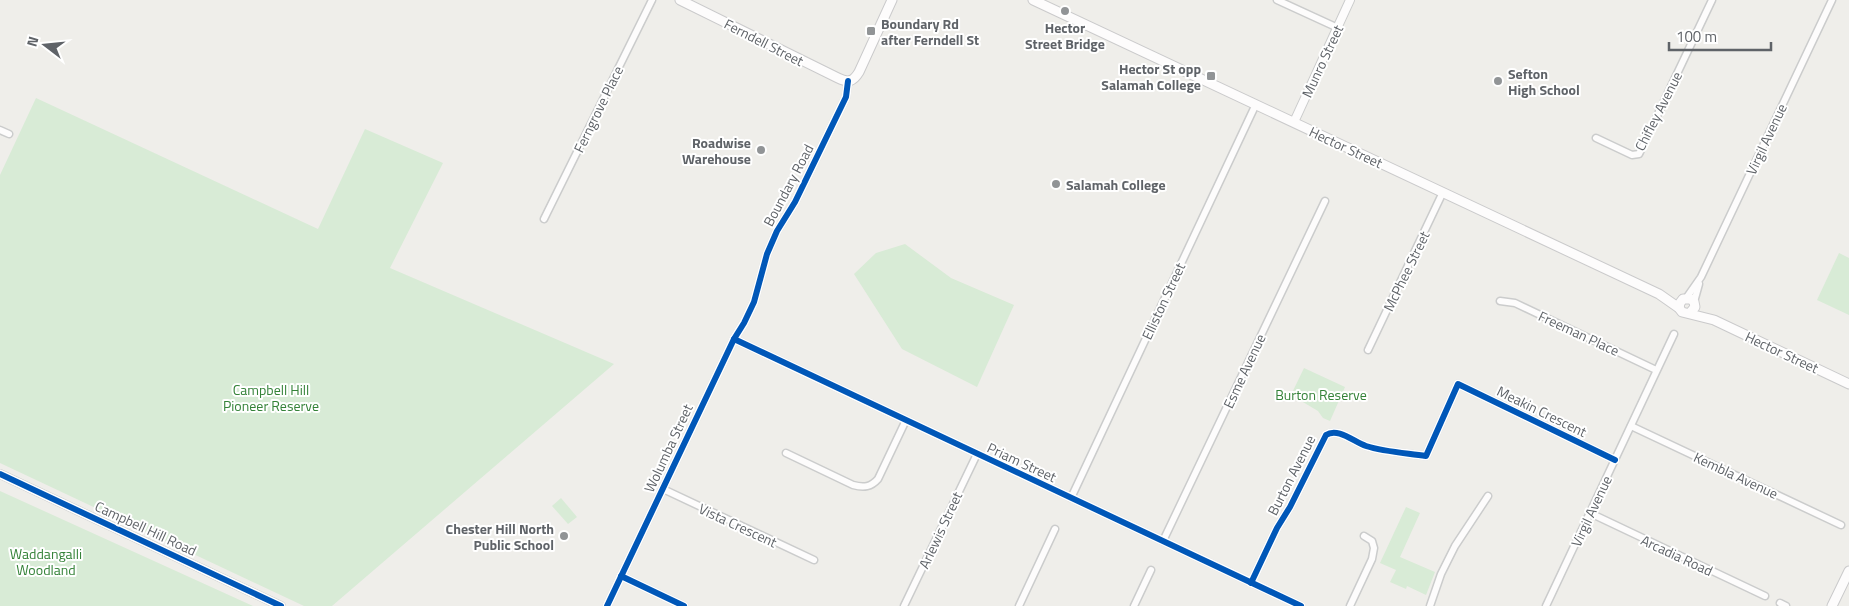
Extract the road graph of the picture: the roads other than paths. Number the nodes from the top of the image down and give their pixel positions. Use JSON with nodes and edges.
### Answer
{"nodes":[{"id":1,"x":652,"y":0,"type":"edge"},
{"id":2,"x":680,"y":0,"type":"edge"},
{"id":3,"x":892,"y":0,"type":"edge"},
{"id":4,"x":1033,"y":0,"type":"edge"},
{"id":5,"x":1277,"y":0,"type":"edge"},
{"id":6,"x":1350,"y":0,"type":"edge"},
{"id":7,"x":1712,"y":0,"type":"edge"},
{"id":8,"x":1832,"y":0,"type":"edge"},
{"id":9,"x":1338,"y":28,"type":"junction"},
{"id":10,"x":848,"y":81,"type":"junction"},
{"id":11,"x":1256,"y":104,"type":"junction"},
{"id":12,"x":1294,"y":122,"type":"junction"},
{"id":13,"x":0,"y":130,"type":"edge"},
{"id":14,"x":9,"y":134,"type":"dead end"},
{"id":15,"x":1596,"y":138,"type":"dead end"},
{"id":16,"x":1443,"y":192,"type":"junction"},
{"id":17,"x":1325,"y":200,"type":"dead end"},
{"id":18,"x":544,"y":218,"type":"dead end"},
{"id":19,"x":754,"y":302,"type":"joint"},
{"id":20,"x":1500,"y":302,"type":"dead end"},
{"id":21,"x":1688,"y":302,"type":"junction"},
{"id":22,"x":1714,"y":320,"type":"junction"},
{"id":23,"x":1674,"y":334,"type":"dead end"},
{"id":24,"x":734,"y":339,"type":"junction"},
{"id":25,"x":1368,"y":350,"type":"dead end"},
{"id":26,"x":1656,"y":370,"type":"junction"},
{"id":27,"x":1458,"y":384,"type":"joint"},
{"id":28,"x":1849,"y":384,"type":"edge"},
{"id":29,"x":906,"y":420,"type":"junction"},
{"id":30,"x":1631,"y":426,"type":"junction"},
{"id":31,"x":786,"y":453,"type":"dead end"},
{"id":32,"x":976,"y":454,"type":"junction"},
{"id":33,"x":1615,"y":460,"type":"junction"},
{"id":34,"x":0,"y":474,"type":"edge"},
{"id":35,"x":663,"y":489,"type":"junction"},
{"id":36,"x":1488,"y":496,"type":"dead end"},
{"id":37,"x":1071,"y":498,"type":"junction"},
{"id":38,"x":1590,"y":513,"type":"junction"},
{"id":39,"x":1840,"y":525,"type":"dead end"},
{"id":40,"x":1055,"y":529,"type":"dead end"},
{"id":41,"x":1364,"y":536,"type":"dead end"},
{"id":42,"x":1163,"y":541,"type":"junction"},
{"id":43,"x":814,"y":560,"type":"dead end"},
{"id":44,"x":1151,"y":570,"type":"dead end"},
{"id":45,"x":1849,"y":571,"type":"edge"},
{"id":46,"x":622,"y":576,"type":"junction"},
{"id":47,"x":1251,"y":583,"type":"junction"},
{"id":48,"x":1765,"y":596,"type":"dead end"},
{"id":49,"x":281,"y":606,"type":"edge"},
{"id":50,"x":607,"y":606,"type":"edge"},
{"id":51,"x":684,"y":606,"type":"edge"},
{"id":52,"x":904,"y":606,"type":"edge"},
{"id":53,"x":1019,"y":606,"type":"edge"},
{"id":54,"x":1134,"y":606,"type":"edge"},
{"id":55,"x":1301,"y":606,"type":"edge"},
{"id":56,"x":1350,"y":606,"type":"edge"},
{"id":57,"x":1430,"y":606,"type":"edge"},
{"id":58,"x":1546,"y":606,"type":"edge"},
{"id":59,"x":1832,"y":606,"type":"edge"}],
"edges":[{"from":1,"to":18,"type":"street","name":"Ferngrove Place"},
{"from":2,"to":10,"type":"main road","name":"Ferndell Street"},
{"from":3,"to":10,"type":"main road","name":"Boundary Road"},
{"from":4,"to":11,"type":"main road","name":"Hector Street"},
{"from":5,"to":9,"type":"street"},
{"from":6,"to":9,"type":"street","name":"Munro Street"},
{"from":7,"to":15,"type":"street","name":"Chifley Avenue"},
{"from":8,"to":21,"type":"street","name":"Virgil Avenue"},
{"from":9,"to":12,"type":"street","name":"Munro Street"},
{"from":10,"to":19,"type":"street","name":"Boundary Road"},
{"from":11,"to":12,"type":"main road","name":"Hector Street"},
{"from":11,"to":37,"type":"street","name":"Elliston Street"},
{"from":12,"to":16,"type":"main road","name":"Hector Street"},
{"from":13,"to":14,"type":"street"},
{"from":16,"to":21,"type":"main road","name":"Hector Street"},
{"from":16,"to":25,"type":"street","name":"McPhee Street"},
{"from":17,"to":42,"type":"street","name":"Esme Avenue"},
{"from":19,"to":24,"type":"street","name":"Wolumba Street"},
{"from":20,"to":26,"type":"street","name":"Freeman Place"},
{"from":21,"to":22,"type":"main road","name":"Hector Street"},
{"from":21,"to":22,"type":"main road","name":"Hector Street"},
{"from":22,"to":28,"type":"main road","name":"Hector Street"},
{"from":23,"to":26,"type":"street","name":"Virgil Avenue"},
{"from":24,"to":29,"type":"street","name":"Priam Street"},
{"from":24,"to":35,"type":"street","name":"Wolumba Street"},
{"from":26,"to":30,"type":"street","name":"Virgil Avenue"},
{"from":27,"to":33,"type":"street","name":"Meakin Crescent"},
{"from":27,"to":47,"type":"street","name":"Burton Avenue"},
{"from":29,"to":31,"type":"street"},
{"from":29,"to":32,"type":"street","name":"Priam Street"},
{"from":30,"to":33,"type":"street","name":"Virgil Avenue"},
{"from":30,"to":39,"type":"street","name":"Kembla Avenue"},
{"from":32,"to":37,"type":"street","name":"Priam Street"},
{"from":32,"to":52,"type":"street","name":"Arlewis Street"},
{"from":33,"to":38,"type":"street","name":"Virgil Avenue"},
{"from":34,"to":49,"type":"street","name":"Campbell Hill Road"},
{"from":35,"to":43,"type":"street","name":"Vista Crescent"},
{"from":35,"to":46,"type":"street","name":"Wolumba Street"},
{"from":36,"to":57,"type":"street"},
{"from":37,"to":42,"type":"street","name":"Priam Street"},
{"from":38,"to":48,"type":"street","name":"Arcadia Road"},
{"from":38,"to":58,"type":"street","name":"Virgil Avenue"},
{"from":40,"to":53,"type":"street"},
{"from":41,"to":56,"type":"street"},
{"from":42,"to":47,"type":"street","name":"Priam Street"},
{"from":44,"to":54,"type":"street"},
{"from":45,"to":59,"type":"main road"},
{"from":46,"to":50,"type":"street","name":"Wolumba Street"},
{"from":46,"to":51,"type":"street"},
{"from":47,"to":55,"type":"street","name":"Priam Street"}]}
